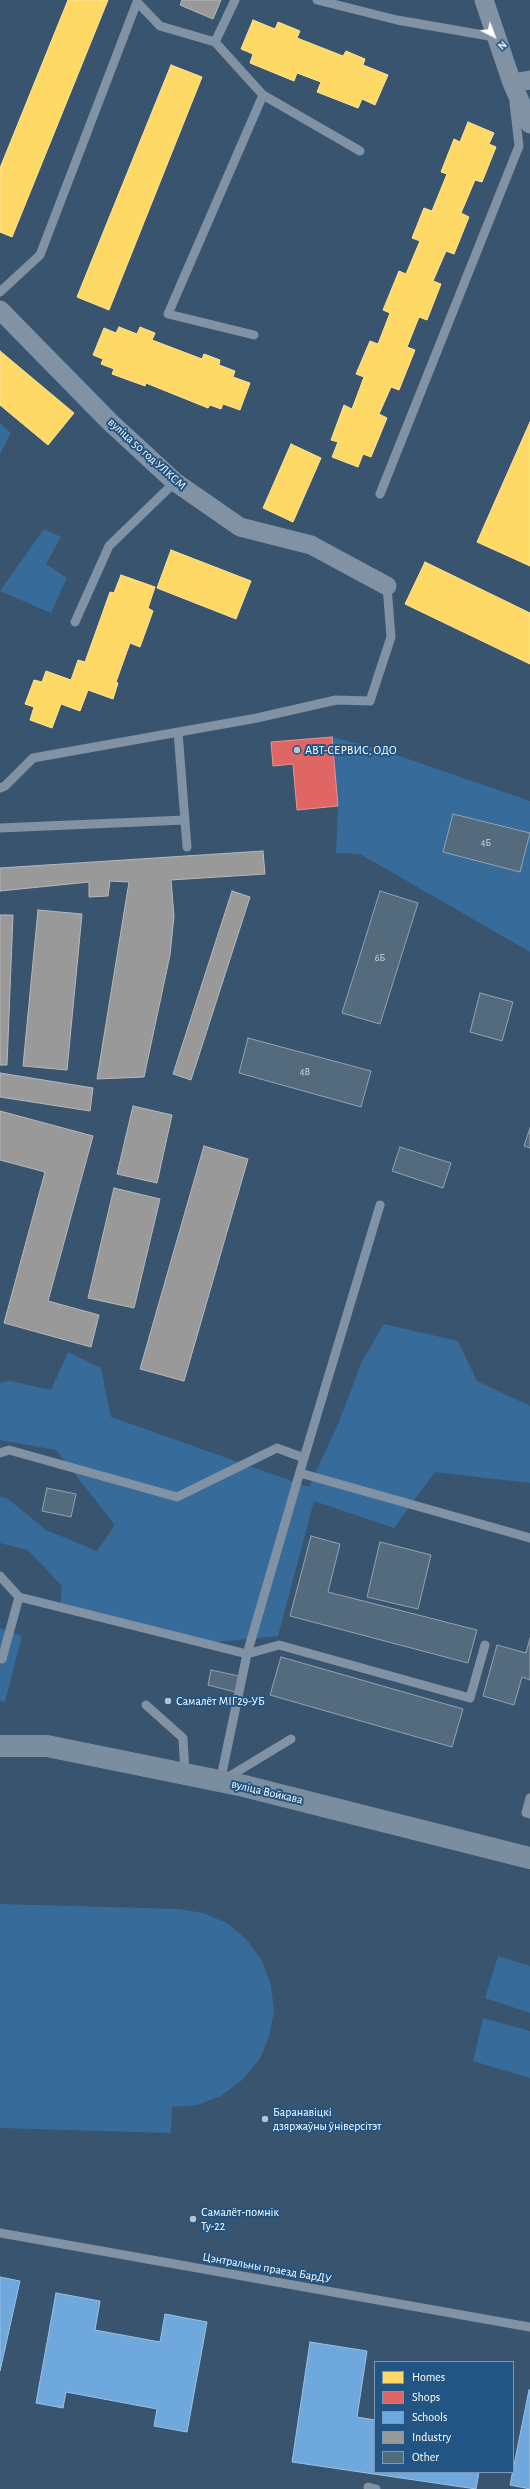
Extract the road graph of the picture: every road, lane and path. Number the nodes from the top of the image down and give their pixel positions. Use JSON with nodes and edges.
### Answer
{"nodes":[{"id":1,"x":234,"y":0,"type":"edge"},
{"id":2,"x":317,"y":0,"type":"edge"},
{"id":3,"x":484,"y":0,"type":"edge"},
{"id":4,"x":495,"y":37,"type":"junction"},
{"id":5,"x":215,"y":42,"type":"junction"},
{"id":6,"x":521,"y":81,"type":"edge"},
{"id":7,"x":264,"y":95,"type":"junction"},
{"id":8,"x":530,"y":124,"type":"edge"},
{"id":9,"x":360,"y":151,"type":"dead end"},
{"id":10,"x":0,"y":292,"type":"edge"},
{"id":11,"x":0,"y":310,"type":"edge"},
{"id":12,"x":254,"y":335,"type":"dead end"},
{"id":13,"x":175,"y":482,"type":"junction"},
{"id":14,"x":380,"y":494,"type":"dead end"},
{"id":15,"x":388,"y":586,"type":"joint"},
{"id":16,"x":75,"y":622,"type":"dead end"},
{"id":17,"x":178,"y":732,"type":"junction"},
{"id":18,"x":0,"y":788,"type":"edge"},
{"id":19,"x":185,"y":820,"type":"junction"},
{"id":20,"x":0,"y":828,"type":"edge"},
{"id":21,"x":187,"y":847,"type":"dead end"},
{"id":22,"x":380,"y":1206,"type":"dead end"},
{"id":23,"x":0,"y":1453,"type":"edge"},
{"id":24,"x":304,"y":1458,"type":"junction"},
{"id":25,"x":300,"y":1473,"type":"junction"},
{"id":26,"x":530,"y":1538,"type":"edge"},
{"id":27,"x":0,"y":1576,"type":"edge"},
{"id":28,"x":19,"y":1597,"type":"junction"},
{"id":29,"x":484,"y":1645,"type":"dead end"},
{"id":30,"x":248,"y":1654,"type":"junction"},
{"id":31,"x":0,"y":1658,"type":"edge"},
{"id":32,"x":146,"y":1705,"type":"dead end"},
{"id":33,"x":291,"y":1739,"type":"dead end"},
{"id":34,"x":0,"y":1746,"type":"edge"},
{"id":35,"x":185,"y":1775,"type":"junction"},
{"id":36,"x":220,"y":1782,"type":"junction"},
{"id":37,"x":530,"y":1798,"type":"edge"},
{"id":38,"x":530,"y":1814,"type":"edge"},
{"id":39,"x":530,"y":1858,"type":"edge"},
{"id":40,"x":0,"y":2233,"type":"edge"},
{"id":41,"x":530,"y":2327,"type":"edge"}],
"edges":[{"from":1,"to":5,"type":"lane"},
{"from":2,"to":4,"type":"lane"},
{"from":3,"to":4,"type":"street"},
{"from":4,"to":6,"type":"street"},
{"from":5,"to":7,"type":"lane"},
{"from":5,"to":10,"type":"lane"},
{"from":6,"to":8,"type":"street"},
{"from":6,"to":14,"type":"lane"},
{"from":7,"to":9,"type":"lane"},
{"from":7,"to":12,"type":"lane"},
{"from":11,"to":13,"type":"street","name":"вуліца 50 год УЛКСМ"},
{"from":13,"to":15,"type":"street","name":"вуліца 50 год УЛКСМ"},
{"from":13,"to":16,"type":"lane"},
{"from":15,"to":17,"type":"lane"},
{"from":17,"to":18,"type":"lane"},
{"from":17,"to":19,"type":"lane"},
{"from":19,"to":20,"type":"lane"},
{"from":19,"to":21,"type":"lane"},
{"from":22,"to":24,"type":"lane"},
{"from":23,"to":24,"type":"lane"},
{"from":24,"to":25,"type":"lane"},
{"from":25,"to":26,"type":"lane"},
{"from":25,"to":30,"type":"lane"},
{"from":27,"to":28,"type":"lane"},
{"from":28,"to":30,"type":"lane"},
{"from":28,"to":31,"type":"lane"},
{"from":29,"to":30,"type":"lane"},
{"from":30,"to":36,"type":"lane"},
{"from":32,"to":35,"type":"lane"},
{"from":33,"to":36,"type":"lane"},
{"from":34,"to":35,"type":"main road","name":"вуліца Войкава"},
{"from":35,"to":36,"type":"main road","name":"вуліца Войкава"},
{"from":36,"to":39,"type":"main road","name":"вуліца Войкава"},
{"from":37,"to":38,"type":"lane"},
{"from":40,"to":41,"type":"lane","name":"Цэнтральны праезд БарДУ"}]}
